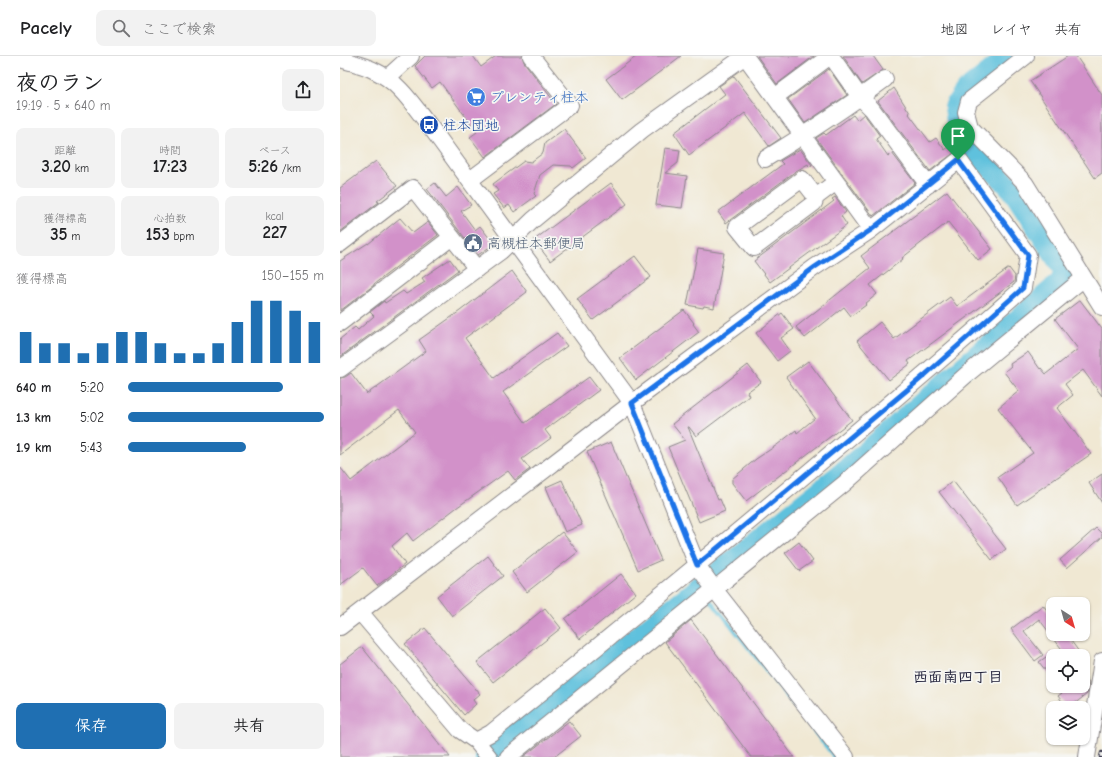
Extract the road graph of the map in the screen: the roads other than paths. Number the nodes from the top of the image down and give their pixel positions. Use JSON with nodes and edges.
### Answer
{"nodes":[{"id":1,"x":411,"y":56,"type":"edge"},
{"id":2,"x":531,"y":56,"type":"edge"},
{"id":3,"x":745,"y":56,"type":"edge"},
{"id":4,"x":831,"y":56,"type":"edge"},
{"id":5,"x":1019,"y":58,"type":"edge"},
{"id":6,"x":340,"y":59,"type":"edge"},
{"id":7,"x":387,"y":78,"type":"junction"},
{"id":8,"x":885,"y":78,"type":"dead end"},
{"id":9,"x":775,"y":97,"type":"junction"},
{"id":10,"x":860,"y":97,"type":"junction"},
{"id":11,"x":803,"y":136,"type":"junction"},
{"id":12,"x":765,"y":159,"type":"dead end"},
{"id":13,"x":470,"y":180,"type":"junction"},
{"id":14,"x":836,"y":182,"type":"junction"},
{"id":15,"x":928,"y":185,"type":"junction"},
{"id":16,"x":816,"y":197,"type":"junction"},
{"id":17,"x":871,"y":230,"type":"junction"},
{"id":18,"x":452,"y":237,"type":"junction"},
{"id":19,"x":512,"y":240,"type":"junction"},
{"id":20,"x":340,"y":244,"type":"edge"},
{"id":21,"x":477,"y":269,"type":"junction"},
{"id":22,"x":1084,"y":278,"type":"junction"},
{"id":23,"x":1102,"y":307,"type":"edge"},
{"id":24,"x":340,"y":323,"type":"edge"},
{"id":25,"x":340,"y":369,"type":"edge"},
{"id":26,"x":632,"y":403,"type":"junction"},
{"id":27,"x":697,"y":565,"type":"junction"},
{"id":28,"x":714,"y":590,"type":"junction"},
{"id":29,"x":360,"y":612,"type":"junction"},
{"id":30,"x":340,"y":627,"type":"edge"},
{"id":31,"x":1102,"y":661,"type":"edge"},
{"id":32,"x":476,"y":741,"type":"junction"},
{"id":33,"x":489,"y":757,"type":"edge"},
{"id":34,"x":508,"y":757,"type":"edge"},
{"id":35,"x":846,"y":757,"type":"edge"},
{"id":36,"x":1087,"y":757,"type":"edge"}],
"edges":[{"from":1,"to":7,"type":"street"},
{"from":2,"to":13,"type":"street"},
{"from":3,"to":9,"type":"street"},
{"from":3,"to":19,"type":"street"},
{"from":4,"to":9,"type":"street"},
{"from":4,"to":10,"type":"street"},
{"from":5,"to":22,"type":"street"},
{"from":6,"to":7,"type":"street"},
{"from":7,"to":13,"type":"street"},
{"from":8,"to":10,"type":"street"},
{"from":9,"to":11,"type":"street"},
{"from":10,"to":11,"type":"street"},
{"from":10,"to":15,"type":"street"},
{"from":11,"to":12,"type":"street"},
{"from":11,"to":14,"type":"street"},
{"from":13,"to":19,"type":"street"},
{"from":14,"to":16,"type":"street"},
{"from":14,"to":17,"type":"street"},
{"from":15,"to":17,"type":"street"},
{"from":15,"to":27,"type":"street"},
{"from":16,"to":16,"type":"street"},
{"from":17,"to":26,"type":"street"},
{"from":18,"to":20,"type":"street"},
{"from":18,"to":21,"type":"street"},
{"from":18,"to":24,"type":"street"},
{"from":19,"to":21,"type":"street"},
{"from":19,"to":26,"type":"street"},
{"from":21,"to":25,"type":"street"},
{"from":22,"to":23,"type":"street"},
{"from":22,"to":28,"type":"street"},
{"from":26,"to":27,"type":"street"},
{"from":26,"to":29,"type":"street"},
{"from":27,"to":28,"type":"street"},
{"from":27,"to":32,"type":"street"},
{"from":28,"to":34,"type":"street"},
{"from":28,"to":35,"type":"street"},
{"from":29,"to":30,"type":"street"},
{"from":29,"to":32,"type":"street"},
{"from":31,"to":36,"type":"street"},
{"from":32,"to":33,"type":"street"}]}
